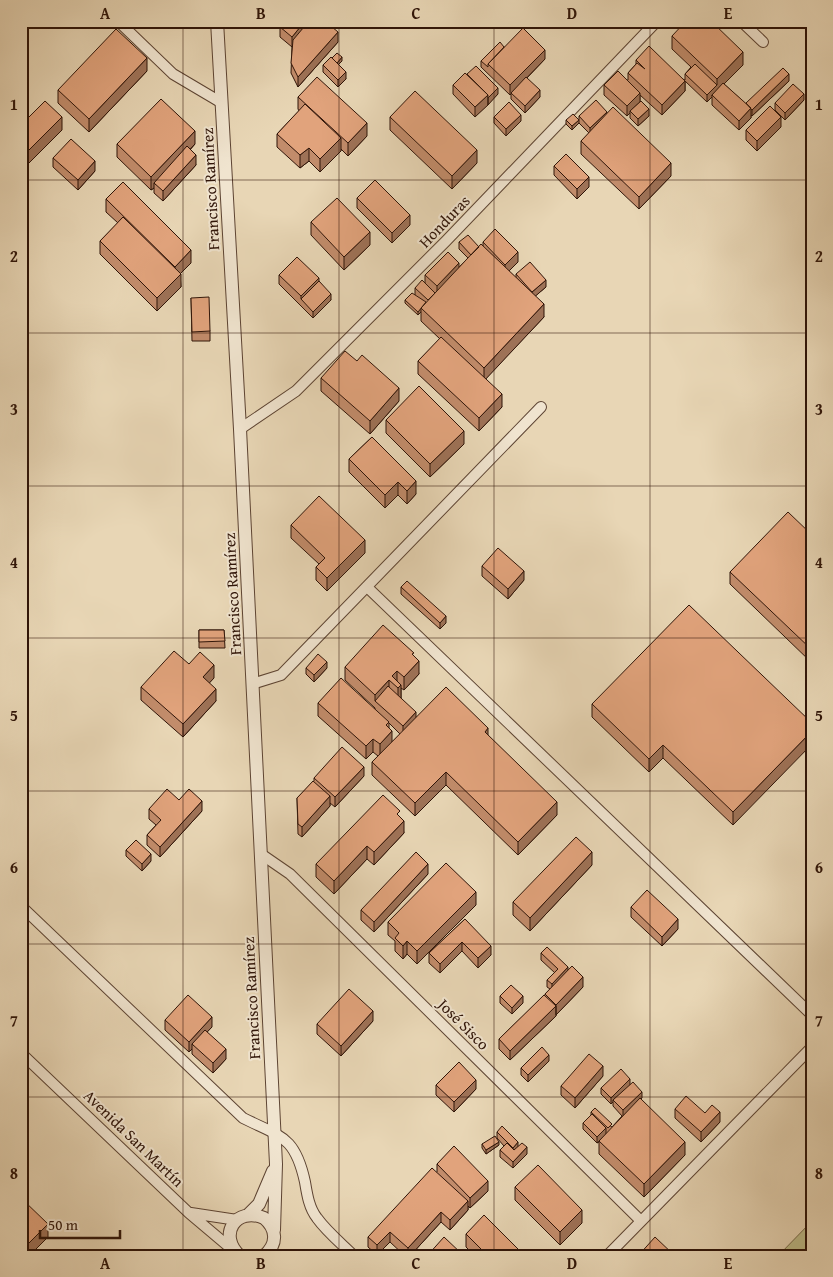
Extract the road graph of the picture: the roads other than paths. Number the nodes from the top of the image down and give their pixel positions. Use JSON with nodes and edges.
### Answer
{"nodes":[{"id":1,"x":118,"y":21,"type":"edge"},
{"id":2,"x":217,"y":21,"type":"edge"},
{"id":3,"x":657,"y":21,"type":"edge"},
{"id":4,"x":741,"y":21,"type":"edge"},
{"id":5,"x":763,"y":42,"type":"dead end"},
{"id":6,"x":222,"y":103,"type":"junction"},
{"id":7,"x":541,"y":407,"type":"dead end"},
{"id":8,"x":240,"y":429,"type":"junction"},
{"id":9,"x":367,"y":588,"type":"junction"},
{"id":10,"x":252,"y":684,"type":"junction"},
{"id":11,"x":261,"y":854,"type":"junction"},
{"id":12,"x":21,"y":906,"type":"edge"},
{"id":13,"x":812,"y":1015,"type":"edge"},
{"id":14,"x":812,"y":1047,"type":"edge"},
{"id":15,"x":21,"y":1053,"type":"edge"},
{"id":16,"x":274,"y":1134,"type":"junction"},
{"id":17,"x":276,"y":1164,"type":"junction"},
{"id":18,"x":189,"y":1213,"type":"junction"},
{"id":19,"x":243,"y":1217,"type":"junction"},
{"id":20,"x":642,"y":1221,"type":"junction"},
{"id":21,"x":274,"y":1235,"type":"junction"},
{"id":22,"x":237,"y":1253,"type":"edge"},
{"id":23,"x":264,"y":1256,"type":"edge"},
{"id":24,"x":280,"y":1256,"type":"edge"},
{"id":25,"x":354,"y":1256,"type":"edge"},
{"id":26,"x":607,"y":1256,"type":"edge"}],
"edges":[{"from":1,"to":6,"type":"street"},
{"from":2,"to":6,"type":"street","name":"Francisco Ramírez"},
{"from":3,"to":8,"type":"street","name":"Honduras"},
{"from":4,"to":5,"type":"street"},
{"from":6,"to":8,"type":"street","name":"Francisco Ramírez"},
{"from":7,"to":9,"type":"street"},
{"from":8,"to":10,"type":"street","name":"Francisco Ramírez"},
{"from":9,"to":10,"type":"street"},
{"from":9,"to":13,"type":"street"},
{"from":10,"to":11,"type":"street","name":"Francisco Ramírez"},
{"from":11,"to":16,"type":"street","name":"Francisco Ramírez"},
{"from":11,"to":20,"type":"street","name":"José Sisco"},
{"from":12,"to":16,"type":"street"},
{"from":14,"to":20,"type":"street"},
{"from":15,"to":18,"type":"street","name":"Avenida San Martín"},
{"from":16,"to":17,"type":"street","name":"Francisco Ramírez"},
{"from":16,"to":25,"type":"street"},
{"from":17,"to":19,"type":"street","name":"Francisco Ramírez"},
{"from":17,"to":21,"type":"street","name":"Francisco Ramírez"},
{"from":18,"to":19,"type":"street"},
{"from":18,"to":22,"type":"street","name":"Avenida San Martín"},
{"from":19,"to":21,"type":"street"},
{"from":19,"to":22,"type":"street"},
{"from":20,"to":26,"type":"street"},
{"from":21,"to":23,"type":"street"},
{"from":21,"to":24,"type":"street"}]}
